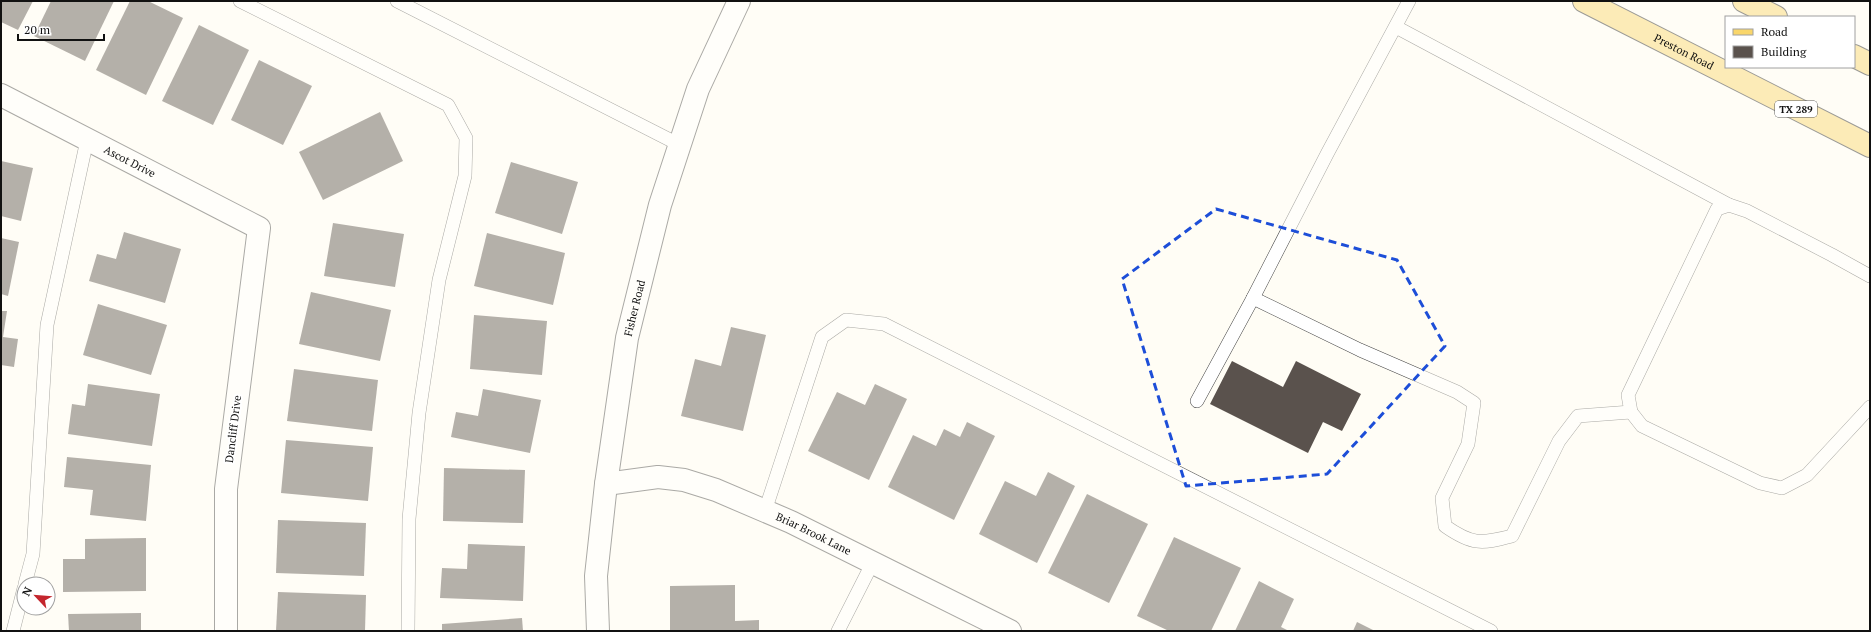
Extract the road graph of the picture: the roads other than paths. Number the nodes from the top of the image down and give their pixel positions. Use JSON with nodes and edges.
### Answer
{"nodes":[{"id":1,"x":240,"y":1,"type":"edge"},
{"id":2,"x":397,"y":1,"type":"edge"},
{"id":3,"x":739,"y":1,"type":"edge"},
{"id":4,"x":1409,"y":1,"type":"edge"},
{"id":5,"x":1584,"y":1,"type":"edge"},
{"id":6,"x":1744,"y":1,"type":"edge"},
{"id":7,"x":1774,"y":16,"type":"edge"},
{"id":8,"x":1396,"y":27,"type":"junction"},
{"id":9,"x":1855,"y":56,"type":"edge"},
{"id":10,"x":1870,"y":64,"type":"edge"},
{"id":11,"x":1,"y":95,"type":"edge"},
{"id":12,"x":87,"y":140,"type":"junction"},
{"id":13,"x":680,"y":145,"type":"junction"},
{"id":14,"x":1870,"y":146,"type":"edge"},
{"id":15,"x":1729,"y":205,"type":"junction"},
{"id":16,"x":259,"y":228,"type":"joint"},
{"id":17,"x":1870,"y":276,"type":"edge"},
{"id":18,"x":1253,"y":298,"type":"junction"},
{"id":19,"x":1197,"y":401,"type":"dead end"},
{"id":20,"x":1870,"y":407,"type":"edge"},
{"id":21,"x":1631,"y":412,"type":"junction"},
{"id":22,"x":606,"y":484,"type":"junction"},
{"id":23,"x":765,"y":511,"type":"junction"},
{"id":24,"x":873,"y":562,"type":"junction"},
{"id":25,"x":27,"y":576,"type":"edge"},
{"id":26,"x":17,"y":616,"type":"edge"},
{"id":27,"x":13,"y":631,"type":"edge"},
{"id":28,"x":226,"y":631,"type":"edge"},
{"id":29,"x":408,"y":631,"type":"edge"},
{"id":30,"x":598,"y":631,"type":"edge"},
{"id":31,"x":838,"y":631,"type":"edge"},
{"id":32,"x":1010,"y":631,"type":"edge"},
{"id":33,"x":1491,"y":631,"type":"edge"}],
"edges":[{"from":1,"to":29,"type":"lane"},
{"from":2,"to":13,"type":"lane"},
{"from":3,"to":13,"type":"street","name":"Fisher Road"},
{"from":4,"to":8,"type":"lane"},
{"from":5,"to":14,"type":"main road","name":"Preston Road","number":"TX 289"},
{"from":6,"to":7,"type":"main road"},
{"from":8,"to":15,"type":"lane"},
{"from":8,"to":18,"type":"lane"},
{"from":9,"to":10,"type":"main road"},
{"from":11,"to":12,"type":"street","name":"Ascot Drive"},
{"from":12,"to":16,"type":"street","name":"Ascot Drive"},
{"from":12,"to":25,"type":"lane"},
{"from":13,"to":22,"type":"street","name":"Fisher Road"},
{"from":15,"to":17,"type":"lane"},
{"from":15,"to":21,"type":"lane"},
{"from":16,"to":28,"type":"street","name":"Dancliff Drive"},
{"from":18,"to":19,"type":"lane"},
{"from":18,"to":21,"type":"lane"},
{"from":20,"to":21,"type":"lane"},
{"from":22,"to":23,"type":"street","name":"Briar Brook Lane"},
{"from":22,"to":30,"type":"street","name":"Fisher Road"},
{"from":23,"to":24,"type":"street","name":"Briar Brook Lane"},
{"from":23,"to":33,"type":"lane"},
{"from":24,"to":31,"type":"lane"},
{"from":24,"to":32,"type":"street","name":"Briar Brook Lane"},
{"from":26,"to":27,"type":"lane"}]}
